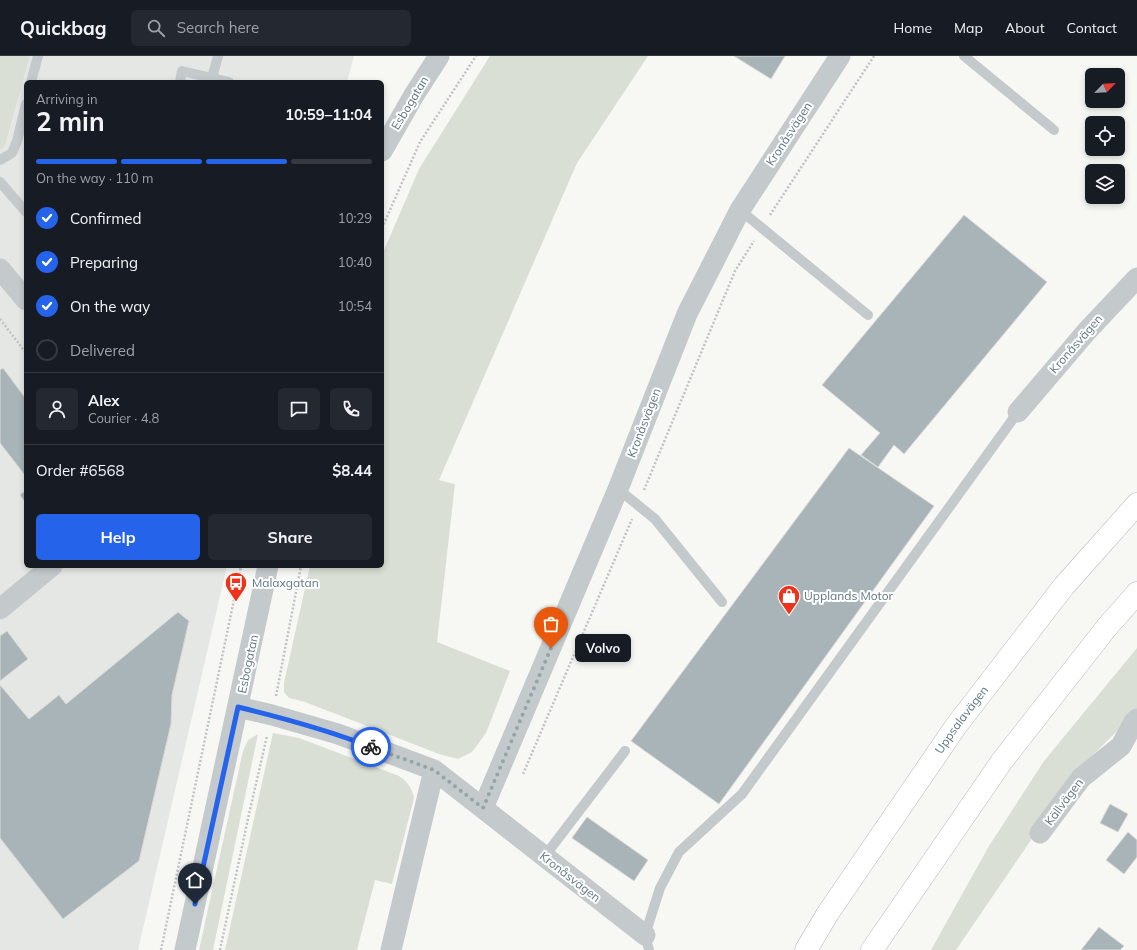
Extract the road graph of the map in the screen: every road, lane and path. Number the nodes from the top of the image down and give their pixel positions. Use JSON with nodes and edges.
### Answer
{"nodes":[{"id":1,"x":38,"y":56,"type":"edge"},
{"id":2,"x":218,"y":56,"type":"edge"},
{"id":3,"x":439,"y":56,"type":"edge"},
{"id":4,"x":476,"y":56,"type":"edge"},
{"id":5,"x":840,"y":56,"type":"edge"},
{"id":6,"x":874,"y":56,"type":"edge"},
{"id":7,"x":964,"y":56,"type":"edge"},
{"id":8,"x":212,"y":78,"type":"junction"},
{"id":9,"x":32,"y":80,"type":"edge"},
{"id":10,"x":180,"y":80,"type":"edge"},
{"id":11,"x":220,"y":80,"type":"edge"},
{"id":12,"x":24,"y":123,"type":"edge"},
{"id":13,"x":1054,"y":130,"type":"dead end"},
{"id":14,"x":22,"y":142,"type":"edge"},
{"id":15,"x":384,"y":148,"type":"edge"},
{"id":16,"x":0,"y":160,"type":"edge"},
{"id":17,"x":0,"y":182,"type":"edge"},
{"id":18,"x":24,"y":210,"type":"edge"},
{"id":19,"x":740,"y":210,"type":"junction"},
{"id":20,"x":384,"y":223,"type":"edge"},
{"id":21,"x":762,"y":228,"type":"junction"},
{"id":22,"x":0,"y":269,"type":"edge"},
{"id":23,"x":1137,"y":278,"type":"edge"},
{"id":24,"x":24,"y":298,"type":"edge"},
{"id":25,"x":868,"y":315,"type":"dead end"},
{"id":26,"x":0,"y":319,"type":"edge"},
{"id":27,"x":24,"y":350,"type":"edge"},
{"id":28,"x":1018,"y":412,"type":"joint"},
{"id":29,"x":618,"y":489,"type":"junction"},
{"id":30,"x":638,"y":504,"type":"junction"},
{"id":31,"x":1137,"y":504,"type":"edge"},
{"id":32,"x":50,"y":568,"type":"edge"},
{"id":33,"x":241,"y":568,"type":"edge"},
{"id":34,"x":268,"y":568,"type":"edge"},
{"id":35,"x":301,"y":568,"type":"edge"},
{"id":36,"x":1137,"y":593,"type":"edge"},
{"id":37,"x":722,"y":602,"type":"dead end"},
{"id":38,"x":0,"y":609,"type":"edge"},
{"id":39,"x":238,"y":707,"type":"junction"},
{"id":40,"x":272,"y":715,"type":"junction"},
{"id":41,"x":1137,"y":719,"type":"edge"},
{"id":42,"x":626,"y":751,"type":"dead end"},
{"id":43,"x":434,"y":770,"type":"junction"},
{"id":44,"x":520,"y":780,"type":"dead end"},
{"id":45,"x":483,"y":808,"type":"junction"},
{"id":46,"x":1040,"y":834,"type":"dead end"},
{"id":47,"x":544,"y":857,"type":"junction"},
{"id":48,"x":647,"y":942,"type":"edge"},
{"id":49,"x":161,"y":950,"type":"edge"},
{"id":50,"x":185,"y":950,"type":"edge"},
{"id":51,"x":220,"y":950,"type":"edge"},
{"id":52,"x":391,"y":950,"type":"edge"},
{"id":53,"x":806,"y":950,"type":"edge"},
{"id":54,"x":872,"y":950,"type":"edge"}],
"edges":[{"from":1,"to":9,"type":"lane"},
{"from":2,"to":8,"type":"lane"},
{"from":3,"to":15,"type":"street","name":"Esbogatan"},
{"from":4,"to":20,"type":"path"},
{"from":5,"to":19,"type":"street","name":"Kronåsvägen"},
{"from":6,"to":21,"type":"path"},
{"from":7,"to":13,"type":"lane"},
{"from":8,"to":10,"type":"lane"},
{"from":8,"to":11,"type":"lane"},
{"from":12,"to":14,"type":"lane"},
{"from":14,"to":16,"type":"lane"},
{"from":17,"to":18,"type":"lane"},
{"from":19,"to":21,"type":"lane"},
{"from":19,"to":29,"type":"street","name":"Kronåsvägen"},
{"from":21,"to":25,"type":"lane"},
{"from":21,"to":30,"type":"path"},
{"from":22,"to":24,"type":"street"},
{"from":23,"to":28,"type":"street","name":"Kronåsvägen"},
{"from":26,"to":27,"type":"path"},
{"from":28,"to":48,"type":"lane"},
{"from":29,"to":30,"type":"lane"},
{"from":29,"to":45,"type":"street","name":"Kronåsvägen"},
{"from":30,"to":37,"type":"lane"},
{"from":30,"to":44,"type":"path"},
{"from":31,"to":53,"type":"highway","name":"Uppsalavägen"},
{"from":32,"to":38,"type":"street"},
{"from":33,"to":49,"type":"path"},
{"from":34,"to":39,"type":"street","name":"Esbogatan"},
{"from":35,"to":40,"type":"path"},
{"from":36,"to":54,"type":"highway"},
{"from":39,"to":40,"type":"street","name":"Kronåsvägen"},
{"from":39,"to":50,"type":"street","name":"Esbogatan"},
{"from":40,"to":43,"type":"street","name":"Kronåsvägen"},
{"from":40,"to":51,"type":"path"},
{"from":41,"to":46,"type":"street","name":"Källvägen"},
{"from":42,"to":47,"type":"lane"},
{"from":43,"to":45,"type":"street","name":"Kronåsvägen"},
{"from":43,"to":52,"type":"street"},
{"from":45,"to":47,"type":"street","name":"Kronåsvägen"},
{"from":47,"to":48,"type":"street","name":"Kronåsvägen"}]}
